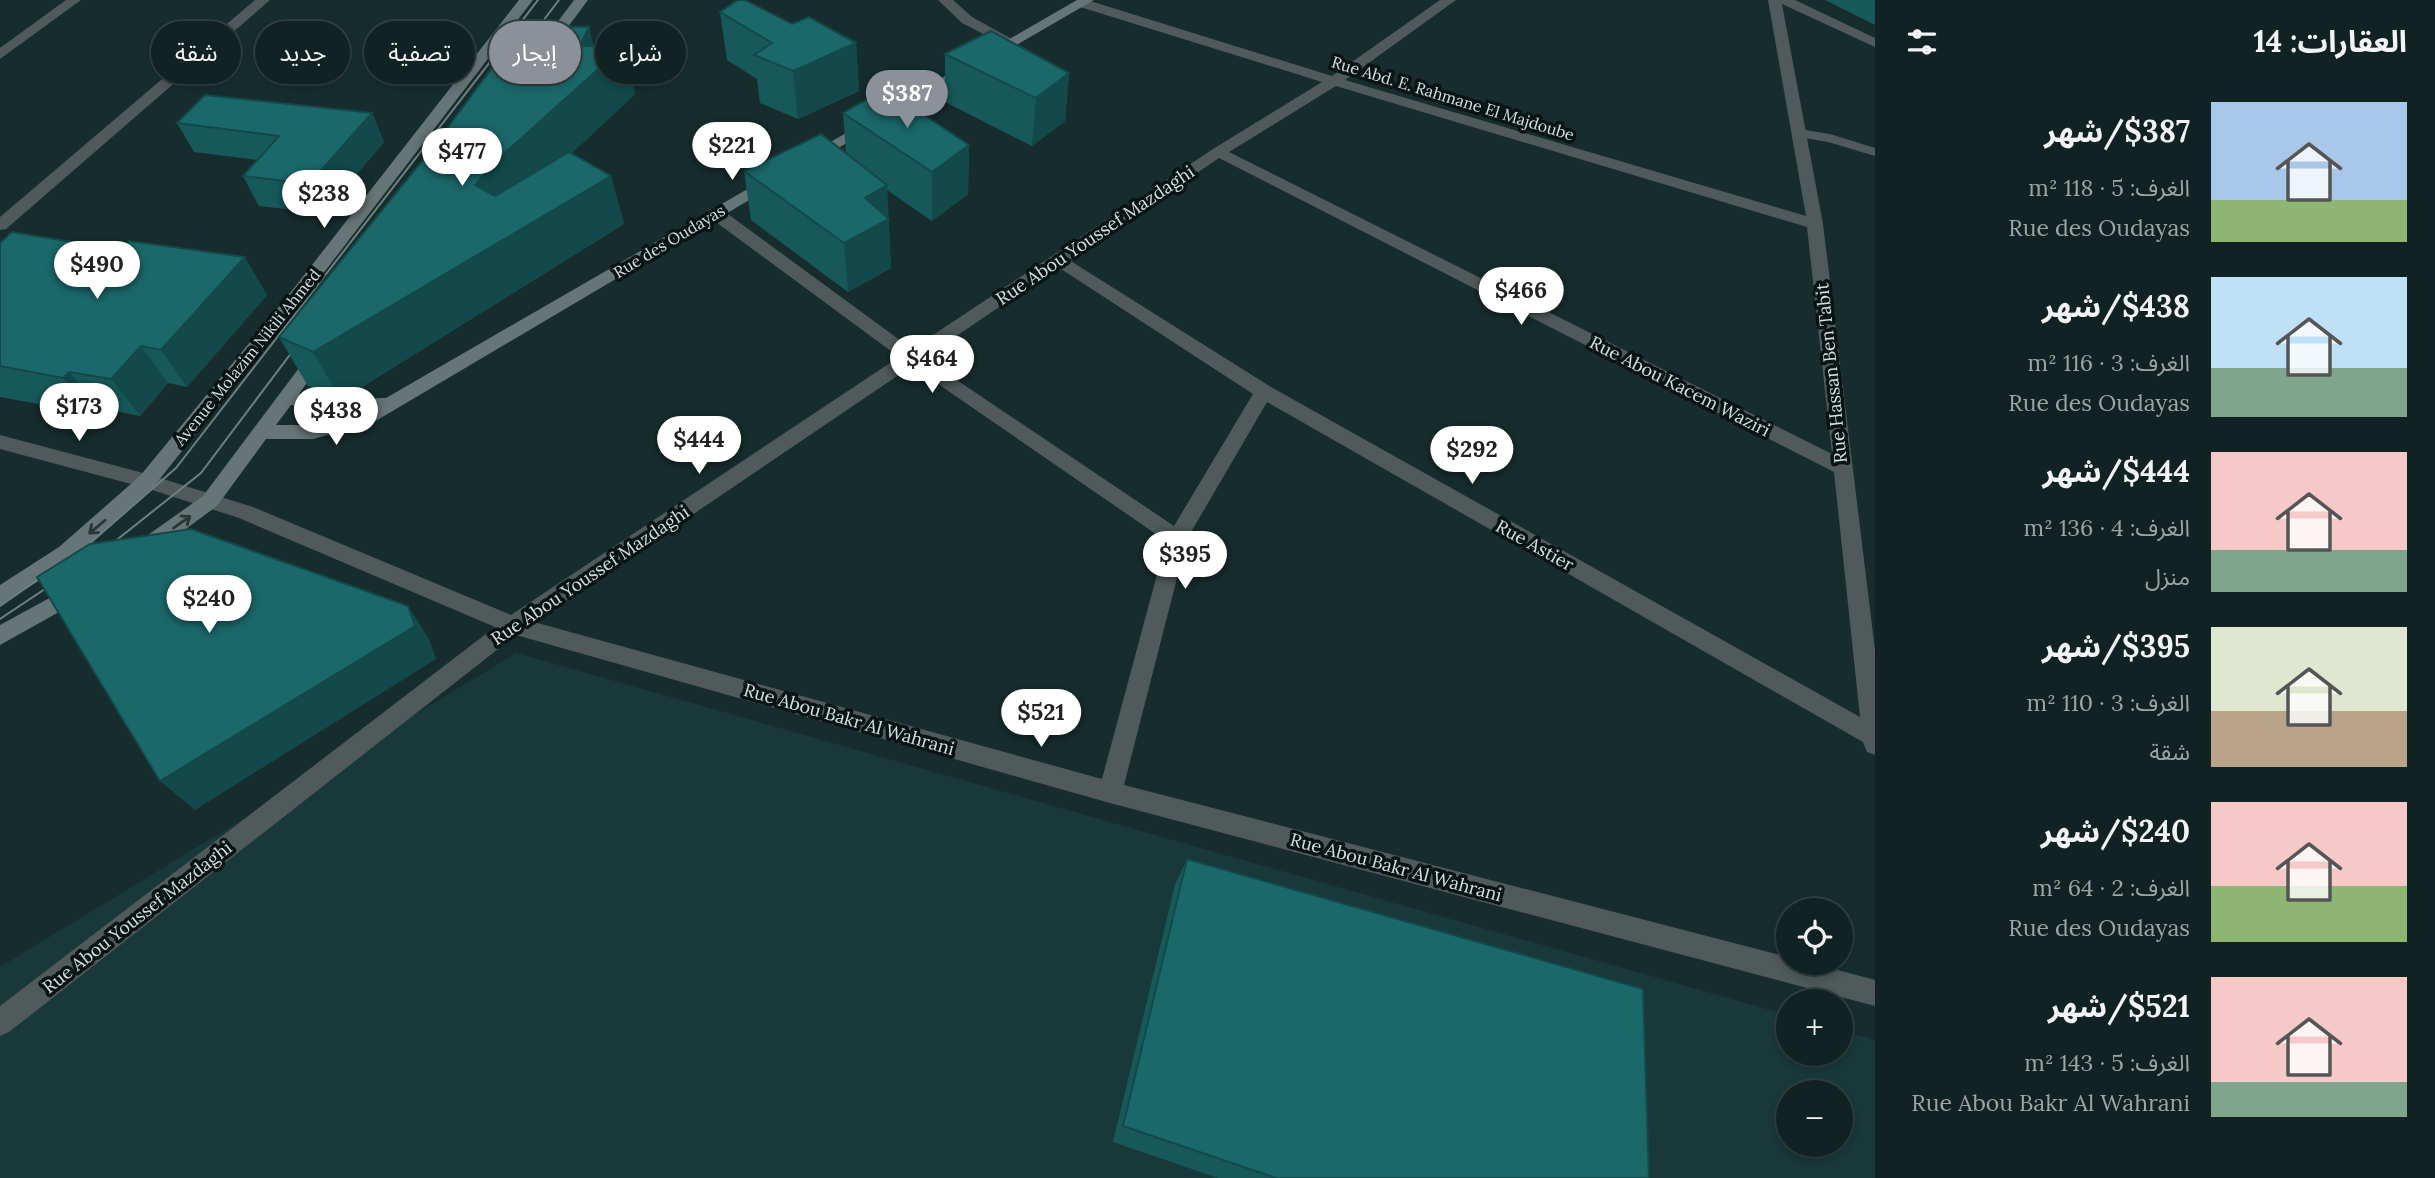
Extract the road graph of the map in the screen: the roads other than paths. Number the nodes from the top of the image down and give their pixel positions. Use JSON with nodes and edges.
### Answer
{"nodes":[{"id":1,"x":74,"y":0,"type":"edge"},
{"id":2,"x":263,"y":0,"type":"edge"},
{"id":3,"x":526,"y":0,"type":"edge"},
{"id":4,"x":580,"y":0,"type":"edge"},
{"id":5,"x":945,"y":0,"type":"edge"},
{"id":6,"x":1450,"y":0,"type":"edge"},
{"id":7,"x":1775,"y":0,"type":"edge"},
{"id":8,"x":1784,"y":0,"type":"edge"},
{"id":9,"x":1085,"y":1,"type":"edge"},
{"id":10,"x":565,"y":21,"type":"edge"},
{"id":11,"x":1010,"y":42,"type":"junction"},
{"id":12,"x":1875,"y":43,"type":"edge"},
{"id":13,"x":0,"y":55,"type":"edge"},
{"id":14,"x":1334,"y":81,"type":"junction"},
{"id":15,"x":1799,"y":133,"type":"junction"},
{"id":16,"x":1218,"y":152,"type":"junction"},
{"id":17,"x":1875,"y":152,"type":"edge"},
{"id":18,"x":715,"y":213,"type":"junction"},
{"id":19,"x":1815,"y":224,"type":"junction"},
{"id":20,"x":0,"y":225,"type":"edge"},
{"id":21,"x":1058,"y":260,"type":"junction"},
{"id":22,"x":327,"y":342,"type":"edge"},
{"id":23,"x":912,"y":358,"type":"junction"},
{"id":24,"x":1264,"y":392,"type":"junction"},
{"id":25,"x":286,"y":397,"type":"junction"},
{"id":26,"x":397,"y":401,"type":"junction"},
{"id":27,"x":261,"y":432,"type":"junction"},
{"id":28,"x":0,"y":442,"type":"edge"},
{"id":29,"x":1842,"y":468,"type":"junction"},
{"id":30,"x":147,"y":481,"type":"junction"},
{"id":31,"x":210,"y":501,"type":"junction"},
{"id":32,"x":1177,"y":538,"type":"junction"},
{"id":33,"x":124,"y":562,"type":"edge"},
{"id":34,"x":92,"y":584,"type":"edge"},
{"id":35,"x":0,"y":596,"type":"edge"},
{"id":36,"x":513,"y":625,"type":"junction"},
{"id":37,"x":0,"y":636,"type":"edge"},
{"id":38,"x":1874,"y":742,"type":"edge"},
{"id":39,"x":1110,"y":792,"type":"junction"},
{"id":40,"x":1875,"y":993,"type":"edge"},
{"id":41,"x":0,"y":1023,"type":"edge"}],
"edges":[{"from":1,"to":13,"type":"street"},
{"from":2,"to":20,"type":"street"},
{"from":3,"to":30,"type":"street","name":"Avenue Molazim Nikili Ahmed"},
{"from":4,"to":10,"type":"street"},
{"from":5,"to":11,"type":"street"},
{"from":6,"to":14,"type":"street","name":"Rue Abou Youssef Mazdaghi"},
{"from":7,"to":15,"type":"street","name":"Rue Hassan Ben Tabit"},
{"from":8,"to":12,"type":"street"},
{"from":9,"to":11,"type":"street","name":"Rue des Oudayas"},
{"from":9,"to":14,"type":"street","name":"Rue Abd. E. Rahmane El Majdoube"},
{"from":11,"to":18,"type":"street","name":"Rue des Oudayas"},
{"from":14,"to":16,"type":"street","name":"Rue Abou Youssef Mazdaghi"},
{"from":14,"to":19,"type":"street","name":"Rue Abd. E. Rahmane El Majdoube"},
{"from":15,"to":17,"type":"lane"},
{"from":15,"to":19,"type":"street","name":"Rue Hassan Ben Tabit"},
{"from":16,"to":21,"type":"street","name":"Rue Abou Youssef Mazdaghi"},
{"from":16,"to":29,"type":"street","name":"Rue Abou Kacem Waziri"},
{"from":18,"to":23,"type":"street"},
{"from":18,"to":26,"type":"street","name":"Rue des Oudayas"},
{"from":19,"to":29,"type":"street","name":"Rue Hassan Ben Tabit"},
{"from":21,"to":23,"type":"street","name":"Rue Abou Youssef Mazdaghi"},
{"from":21,"to":24,"type":"street","name":"Rue Astier"},
{"from":22,"to":25,"type":"street"},
{"from":23,"to":32,"type":"street"},
{"from":23,"to":36,"type":"street","name":"Rue Abou Youssef Mazdaghi"},
{"from":24,"to":32,"type":"street"},
{"from":24,"to":38,"type":"street","name":"Rue Astier"},
{"from":25,"to":26,"type":"street","name":"Rue des Oudayas"},
{"from":25,"to":27,"type":"street"},
{"from":26,"to":27,"type":"street","name":"Rue des Oudayas"},
{"from":27,"to":31,"type":"street"},
{"from":28,"to":30,"type":"street","name":"Rue Abou Bakr Al Wahrani"},
{"from":29,"to":38,"type":"street","name":"Rue Hassan Ben Tabit"},
{"from":30,"to":31,"type":"street","name":"Rue Abou Bakr Al Wahrani"},
{"from":30,"to":35,"type":"street","one_way":true},
{"from":33,"to":31,"type":"street","one_way":true},
{"from":31,"to":36,"type":"street","name":"Rue Abou Bakr Al Wahrani"},
{"from":32,"to":39,"type":"street"},
{"from":34,"to":37,"type":"street"},
{"from":36,"to":39,"type":"street","name":"Rue Abou Bakr Al Wahrani"},
{"from":36,"to":41,"type":"street","name":"Rue Abou Youssef Mazdaghi"},
{"from":39,"to":40,"type":"street","name":"Rue Abou Bakr Al Wahrani"}]}
